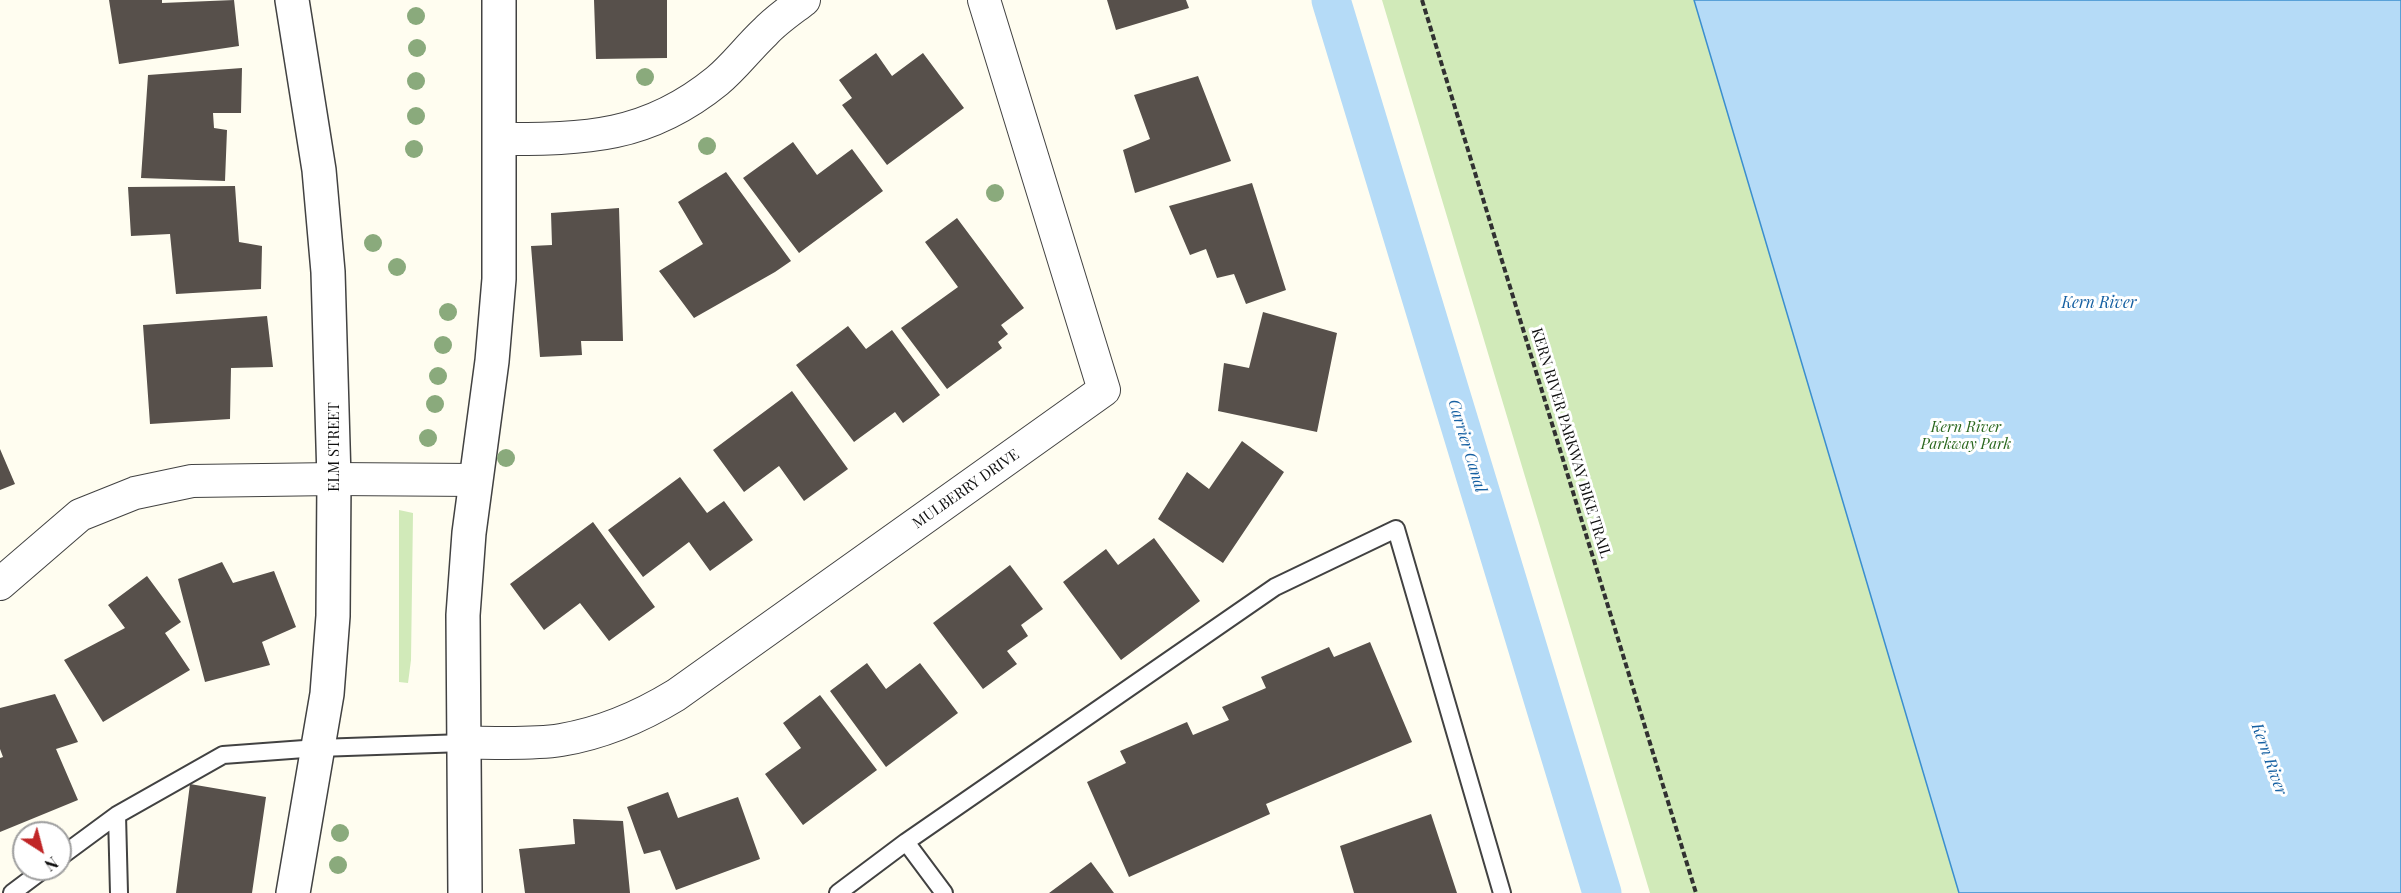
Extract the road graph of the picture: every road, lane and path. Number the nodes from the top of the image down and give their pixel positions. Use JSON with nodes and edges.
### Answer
{"nodes":[{"id":1,"x":292,"y":0,"type":"edge"},
{"id":2,"x":499,"y":0,"type":"edge"},
{"id":3,"x":804,"y":0,"type":"edge"},
{"id":4,"x":984,"y":0,"type":"edge"},
{"id":5,"x":1422,"y":0,"type":"edge"},
{"id":6,"x":500,"y":139,"type":"junction"},
{"id":7,"x":334,"y":478,"type":"junction"},
{"id":8,"x":476,"y":480,"type":"junction"},
{"id":9,"x":0,"y":584,"type":"edge"},
{"id":10,"x":464,"y":743,"type":"junction"},
{"id":11,"x":318,"y":748,"type":"junction"},
{"id":12,"x":117,"y":815,"type":"junction"},
{"id":13,"x":906,"y":842,"type":"junction"},
{"id":14,"x":72,"y":848,"type":"edge"},
{"id":15,"x":28,"y":881,"type":"edge"},
{"id":16,"x":12,"y":893,"type":"edge"},
{"id":17,"x":119,"y":893,"type":"edge"},
{"id":18,"x":293,"y":893,"type":"edge"},
{"id":19,"x":465,"y":893,"type":"edge"},
{"id":20,"x":838,"y":893,"type":"edge"},
{"id":21,"x":944,"y":893,"type":"edge"},
{"id":22,"x":1502,"y":893,"type":"edge"},
{"id":23,"x":1696,"y":893,"type":"edge"}],
"edges":[{"from":1,"to":7,"type":"street","name":"ELM STREET"},
{"from":2,"to":6,"type":"street"},
{"from":3,"to":6,"type":"street"},
{"from":4,"to":10,"type":"street","name":"MULBERRY DRIVE"},
{"from":5,"to":23,"type":"path","name":"KERN RIVER PARKWAY BIKE TRAIL"},
{"from":6,"to":8,"type":"street"},
{"from":7,"to":8,"type":"street"},
{"from":7,"to":9,"type":"street"},
{"from":7,"to":11,"type":"street","name":"ELM STREET"},
{"from":8,"to":10,"type":"street"},
{"from":10,"to":11,"type":"lane"},
{"from":10,"to":19,"type":"street"},
{"from":11,"to":12,"type":"lane"},
{"from":11,"to":18,"type":"street","name":"ELM STREET"},
{"from":12,"to":14,"type":"lane"},
{"from":12,"to":17,"type":"lane"},
{"from":13,"to":20,"type":"lane"},
{"from":13,"to":21,"type":"lane"},
{"from":13,"to":22,"type":"lane"},
{"from":15,"to":16,"type":"lane"}]}
